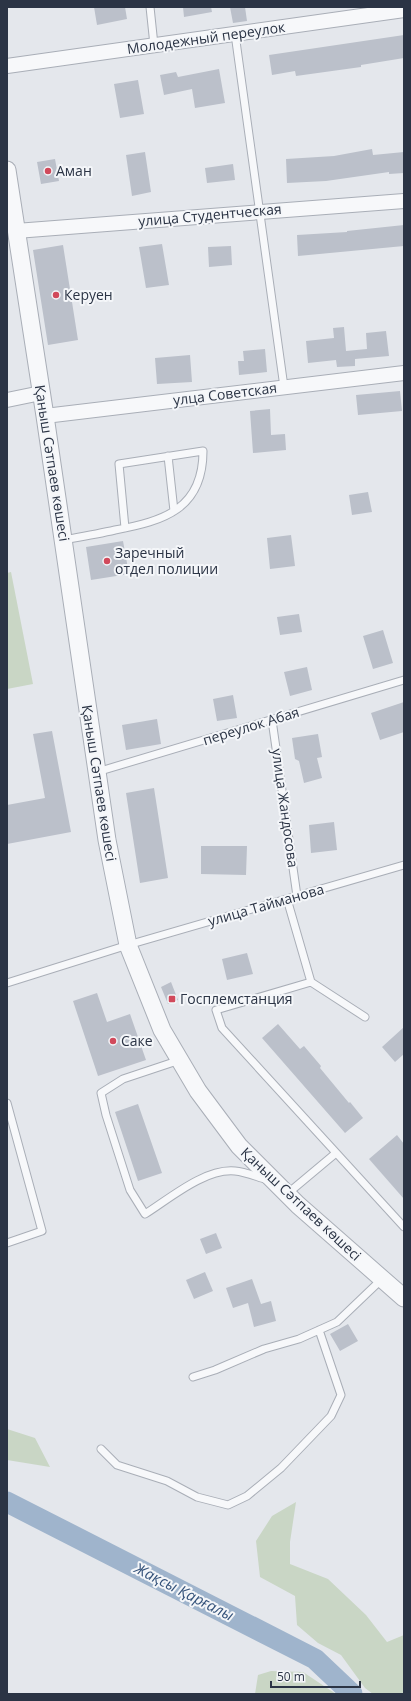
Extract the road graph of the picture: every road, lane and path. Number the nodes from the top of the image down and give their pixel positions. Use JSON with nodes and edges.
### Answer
{"nodes":[{"id":1,"x":150,"y":7,"type":"edge"},
{"id":2,"x":404,"y":10,"type":"edge"},
{"id":3,"x":235,"y":34,"type":"junction"},
{"id":4,"x":154,"y":45,"type":"junction"},
{"id":5,"x":7,"y":66,"type":"edge"},
{"id":6,"x":7,"y":170,"type":"edge"},
{"id":7,"x":404,"y":201,"type":"edge"},
{"id":8,"x":260,"y":211,"type":"junction"},
{"id":9,"x":16,"y":231,"type":"junction"},
{"id":10,"x":404,"y":373,"type":"edge"},
{"id":11,"x":284,"y":388,"type":"junction"},
{"id":12,"x":41,"y":393,"type":"junction"},
{"id":13,"x":7,"y":400,"type":"edge"},
{"id":14,"x":45,"y":416,"type":"junction"},
{"id":15,"x":168,"y":456,"type":"junction"},
{"id":16,"x":174,"y":511,"type":"junction"},
{"id":17,"x":125,"y":528,"type":"junction"},
{"id":18,"x":63,"y":540,"type":"junction"},
{"id":19,"x":404,"y":680,"type":"edge"},
{"id":20,"x":272,"y":720,"type":"junction"},
{"id":21,"x":97,"y":772,"type":"junction"},
{"id":22,"x":404,"y":865,"type":"edge"},
{"id":23,"x":297,"y":896,"type":"junction"},
{"id":24,"x":287,"y":899,"type":"junction"},
{"id":25,"x":128,"y":945,"type":"junction"},
{"id":26,"x":311,"y":982,"type":"junction"},
{"id":27,"x":7,"y":983,"type":"edge"},
{"id":28,"x":366,"y":1017,"type":"dead end"},
{"id":29,"x":180,"y":1060,"type":"junction"},
{"id":30,"x":7,"y":1103,"type":"edge"},
{"id":31,"x":10,"y":1131,"type":"edge"},
{"id":32,"x":336,"y":1153,"type":"junction"},
{"id":33,"x":282,"y":1188,"type":"junction"},
{"id":34,"x":404,"y":1227,"type":"edge"},
{"id":35,"x":7,"y":1243,"type":"edge"},
{"id":36,"x":382,"y":1278,"type":"junction"},
{"id":37,"x":404,"y":1298,"type":"edge"},
{"id":38,"x":319,"y":1330,"type":"junction"},
{"id":39,"x":193,"y":1377,"type":"dead end"},
{"id":40,"x":101,"y":1449,"type":"dead end"}],
"edges":[{"from":1,"to":4,"type":"lane"},
{"from":2,"to":3,"type":"street","name":"Молодежный переулок"},
{"from":3,"to":4,"type":"street","name":"Молодежный переулок"},
{"from":3,"to":8,"type":"lane"},
{"from":4,"to":5,"type":"street","name":"Молодежный переулок"},
{"from":6,"to":9,"type":"street","name":"Қаныш Сәтпаев көшесі"},
{"from":7,"to":8,"type":"street","name":"улица Студентческая"},
{"from":8,"to":9,"type":"street","name":"улица Студентческая"},
{"from":8,"to":11,"type":"lane"},
{"from":9,"to":12,"type":"street","name":"Қаныш Сәтпаев көшесі"},
{"from":10,"to":11,"type":"street","name":"улца Советская"},
{"from":11,"to":14,"type":"street","name":"улца Советская"},
{"from":12,"to":13,"type":"street"},
{"from":12,"to":14,"type":"street","name":"Қаныш Сәтпаев көшесі"},
{"from":14,"to":18,"type":"street","name":"Қаныш Сәтпаев көшесі"},
{"from":15,"to":16,"type":"lane"},
{"from":15,"to":16,"type":"lane"},
{"from":15,"to":17,"type":"lane"},
{"from":16,"to":17,"type":"lane"},
{"from":17,"to":18,"type":"lane"},
{"from":18,"to":21,"type":"street","name":"Қаныш Сәтпаев көшесі"},
{"from":19,"to":20,"type":"lane","name":"переулок Абая"},
{"from":20,"to":21,"type":"lane","name":"переулок Абая"},
{"from":20,"to":23,"type":"lane","name":"улица Жандосова"},
{"from":21,"to":25,"type":"street","name":"Қаныш Сәтпаев көшесі"},
{"from":22,"to":23,"type":"lane","name":"улица Тайманова"},
{"from":23,"to":24,"type":"lane","name":"улица Тайманова"},
{"from":24,"to":25,"type":"lane","name":"улица Тайманова"},
{"from":24,"to":26,"type":"lane"},
{"from":25,"to":27,"type":"lane","name":"улица Тайманова"},
{"from":25,"to":29,"type":"street","name":"Қаныш Сәтпаев көшесі"},
{"from":26,"to":28,"type":"lane"},
{"from":26,"to":32,"type":"lane"},
{"from":29,"to":33,"type":"street","name":"Қаныш Сәтпаев көшесі"},
{"from":29,"to":33,"type":"lane"},
{"from":30,"to":31,"type":"lane"},
{"from":31,"to":35,"type":"lane"},
{"from":32,"to":33,"type":"lane"},
{"from":32,"to":34,"type":"lane"},
{"from":33,"to":36,"type":"street","name":"Қаныш Сәтпаев көшесі"},
{"from":36,"to":37,"type":"street","name":"Қаныш Сәтпаев көшесі"},
{"from":36,"to":38,"type":"lane"},
{"from":38,"to":39,"type":"lane"},
{"from":38,"to":40,"type":"lane"}]}
